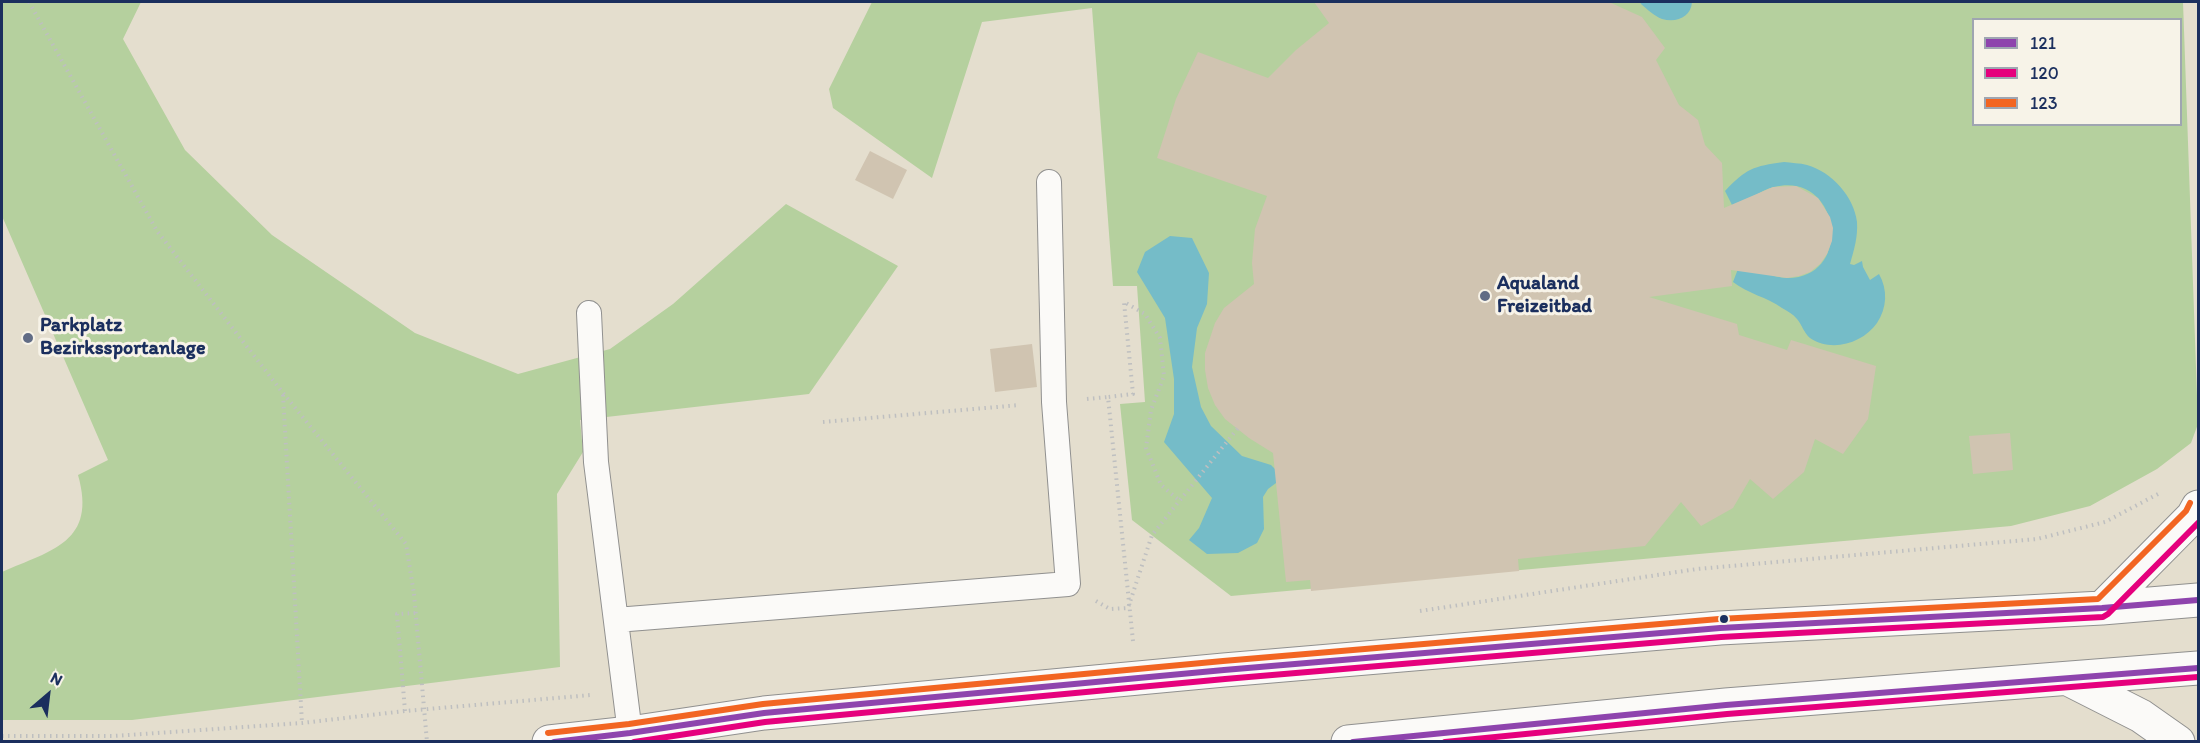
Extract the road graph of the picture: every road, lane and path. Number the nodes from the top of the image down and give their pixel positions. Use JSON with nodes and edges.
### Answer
{"nodes":[{"id":1,"x":29,"y":2,"type":"edge"},
{"id":2,"x":1049,"y":182,"type":"dead end"},
{"id":3,"x":590,"y":313,"type":"dead end"},
{"id":4,"x":283,"y":393,"type":"junction"},
{"id":5,"x":1108,"y":397,"type":"junction"},
{"id":6,"x":1054,"y":402,"type":"junction"},
{"id":7,"x":823,"y":422,"type":"dead end"},
{"id":8,"x":1238,"y":428,"type":"dead end"},
{"id":9,"x":1180,"y":501,"type":"junction"},
{"id":10,"x":2196,"y":511,"type":"edge"},
{"id":11,"x":1068,"y":584,"type":"junction"},
{"id":12,"x":2199,"y":600,"type":"edge"},
{"id":13,"x":1128,"y":608,"type":"junction"},
{"id":14,"x":2102,"y":608,"type":"junction"},
{"id":15,"x":1414,"y":612,"type":"dead end"},
{"id":16,"x":416,"y":613,"type":"junction"},
{"id":17,"x":616,"y":620,"type":"junction"},
{"id":18,"x":1133,"y":643,"type":"dead end"},
{"id":19,"x":2199,"y":668,"type":"edge"},
{"id":20,"x":2068,"y":679,"type":"junction"},
{"id":21,"x":625,"y":692,"type":"junction"},
{"id":22,"x":405,"y":711,"type":"junction"},
{"id":23,"x":302,"y":723,"type":"junction"},
{"id":24,"x":630,"y":733,"type":"junction"},
{"id":25,"x":2,"y":736,"type":"edge"},
{"id":26,"x":427,"y":741,"type":"edge"},
{"id":27,"x":549,"y":741,"type":"edge"},
{"id":28,"x":1348,"y":741,"type":"edge"},
{"id":29,"x":2178,"y":741,"type":"edge"}],
"edges":[{"from":1,"to":4,"type":"path"},
{"from":2,"to":6,"type":"lane"},
{"from":3,"to":17,"type":"lane"},
{"from":4,"to":16,"type":"path","bridge":true},
{"from":4,"to":23,"type":"path"},
{"from":5,"to":6,"type":"path"},
{"from":5,"to":9,"type":"path"},
{"from":5,"to":13,"type":"path"},
{"from":6,"to":7,"type":"path"},
{"from":6,"to":11,"type":"lane"},
{"from":8,"to":9,"type":"path"},
{"from":9,"to":13,"type":"path"},
{"from":10,"to":14,"type":"main road"},
{"from":10,"to":15,"type":"path"},
{"from":11,"to":13,"type":"path"},
{"from":11,"to":17,"type":"lane"},
{"from":12,"to":14,"type":"main road"},
{"from":13,"to":18,"type":"path"},
{"from":14,"to":24,"type":"main road"},
{"from":16,"to":22,"type":"path"},
{"from":16,"to":26,"type":"path","bridge":true},
{"from":17,"to":21,"type":"lane"},
{"from":19,"to":20,"type":"main road"},
{"from":20,"to":28,"type":"main road"},
{"from":20,"to":29,"type":"main road"},
{"from":21,"to":22,"type":"path"},
{"from":21,"to":24,"type":"lane"},
{"from":22,"to":23,"type":"path"},
{"from":23,"to":25,"type":"path"},
{"from":24,"to":27,"type":"main road"}]}
